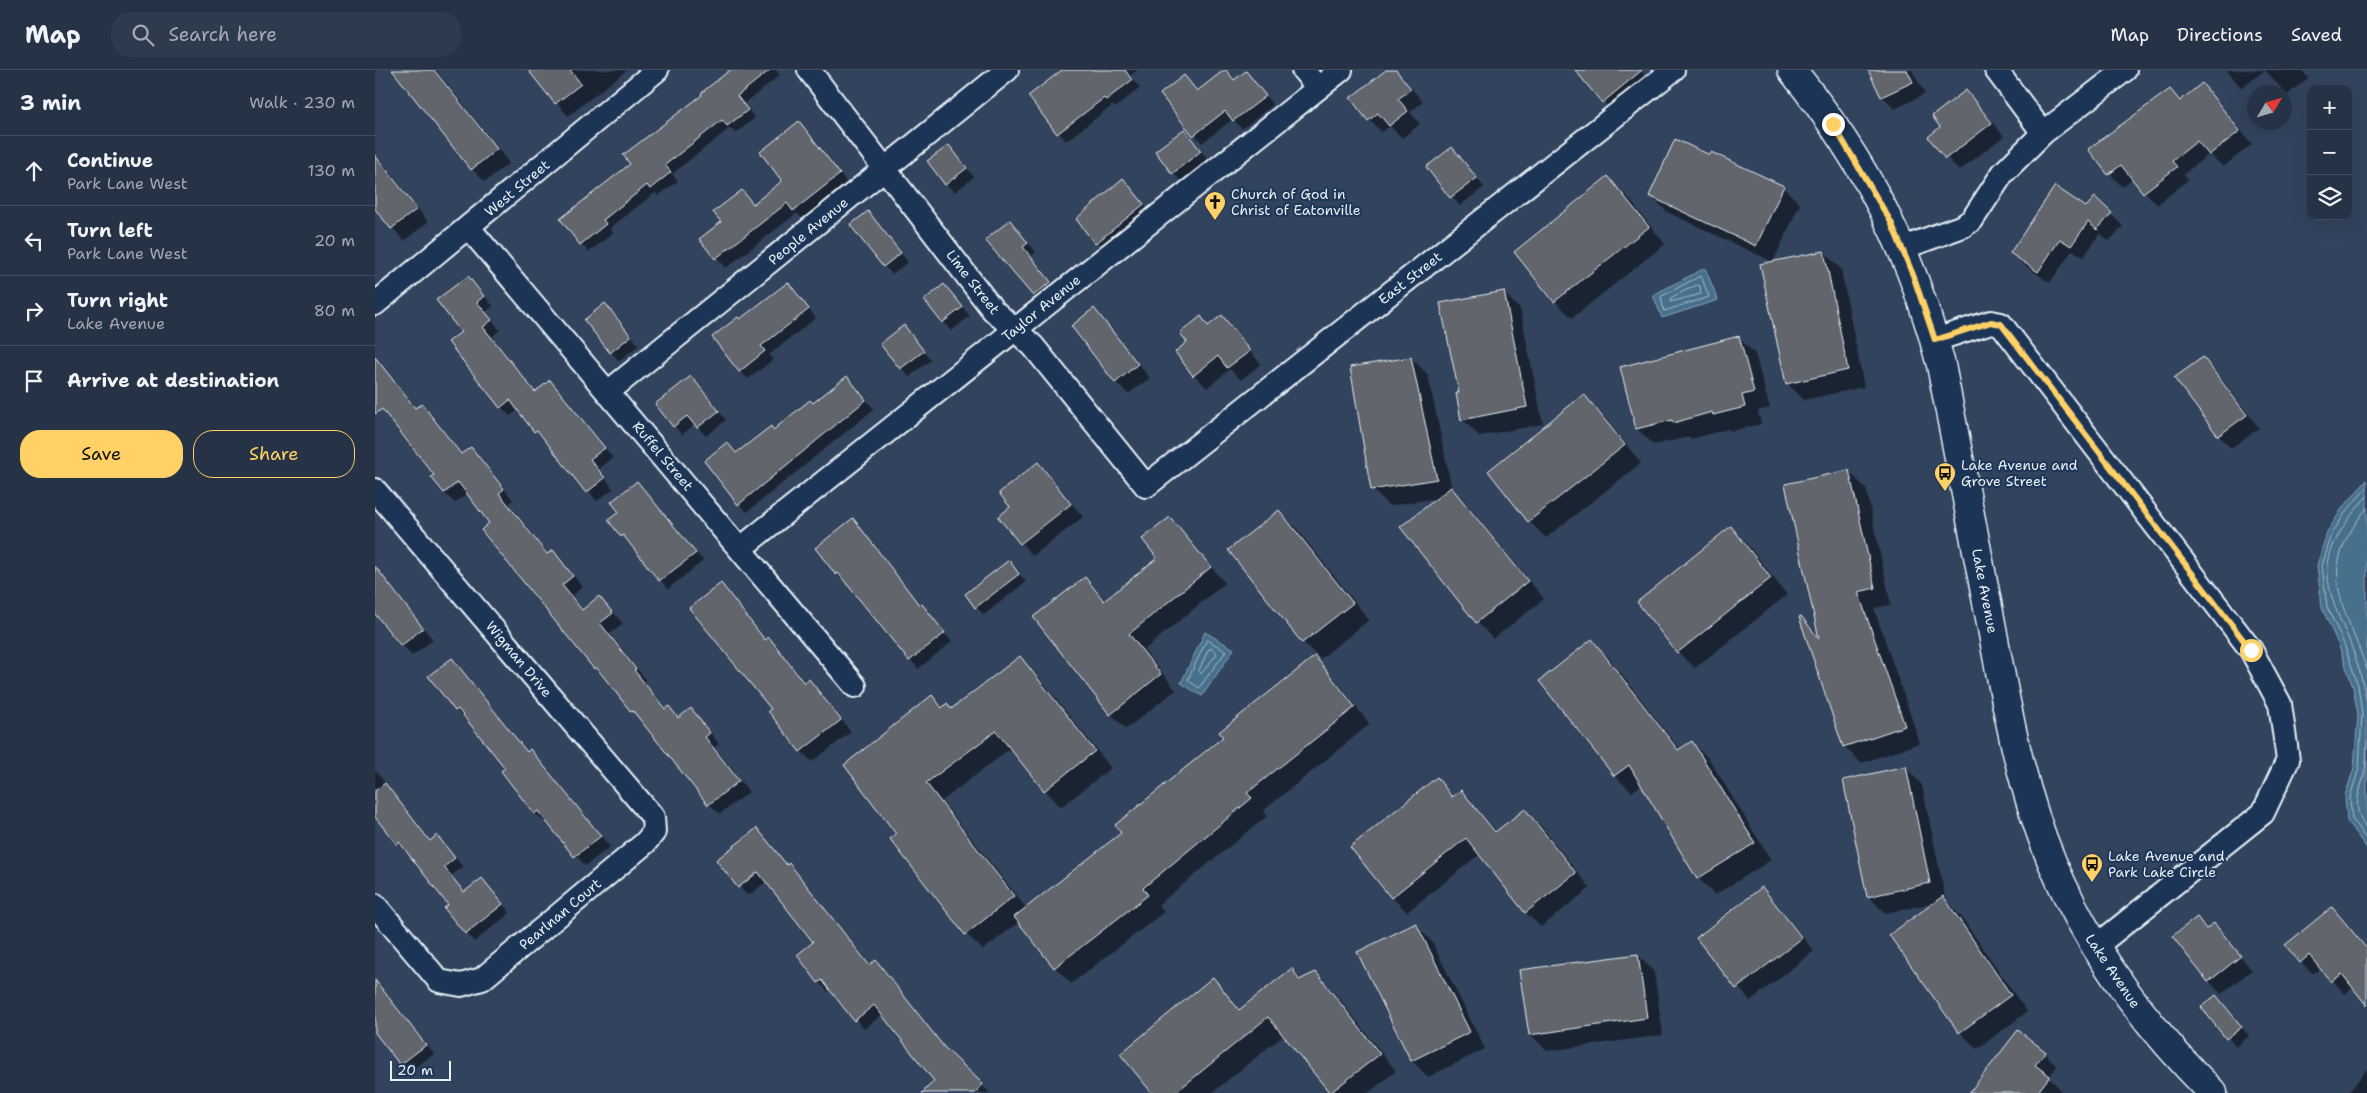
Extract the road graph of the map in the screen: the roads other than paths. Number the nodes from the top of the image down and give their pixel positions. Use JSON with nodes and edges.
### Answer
{"nodes":[{"id":1,"x":657,"y":70,"type":"edge"},
{"id":2,"x":809,"y":70,"type":"edge"},
{"id":3,"x":1007,"y":70,"type":"edge"},
{"id":4,"x":1303,"y":70,"type":"edge"},
{"id":5,"x":1341,"y":70,"type":"edge"},
{"id":6,"x":1673,"y":70,"type":"edge"},
{"id":7,"x":1792,"y":70,"type":"edge"},
{"id":8,"x":1996,"y":70,"type":"edge"},
{"id":9,"x":2125,"y":70,"type":"edge"},
{"id":10,"x":1317,"y":88,"type":"junction"},
{"id":11,"x":2043,"y":133,"type":"junction"},
{"id":12,"x":886,"y":169,"type":"junction"},
{"id":13,"x":469,"y":228,"type":"junction"},
{"id":14,"x":1903,"y":248,"type":"junction"},
{"id":15,"x":379,"y":292,"type":"edge"},
{"id":16,"x":1014,"y":330,"type":"junction"},
{"id":17,"x":1935,"y":340,"type":"junction"},
{"id":18,"x":608,"y":392,"type":"junction"},
{"id":19,"x":1146,"y":486,"type":"joint"},
{"id":20,"x":375,"y":490,"type":"edge"},
{"id":21,"x":741,"y":548,"type":"junction"},
{"id":22,"x":855,"y":686,"type":"dead end"},
{"id":23,"x":654,"y":832,"type":"joint"},
{"id":24,"x":375,"y":905,"type":"edge"},
{"id":25,"x":2095,"y":947,"type":"junction"},
{"id":26,"x":2213,"y":1093,"type":"edge"}],
"edges":[{"from":1,"to":13,"type":"street","name":"West Street"},
{"from":2,"to":12,"type":"street","name":"Lime Street"},
{"from":3,"to":12,"type":"street","name":"People Avenue"},
{"from":4,"to":10,"type":"street"},
{"from":5,"to":10,"type":"street","name":"Taylor Avenue"},
{"from":6,"to":19,"type":"street","name":"East Street"},
{"from":7,"to":14,"type":"main road","name":"Lake Avenue"},
{"from":8,"to":11,"type":"street"},
{"from":9,"to":11,"type":"street"},
{"from":10,"to":16,"type":"street","name":"Taylor Avenue"},
{"from":11,"to":14,"type":"street"},
{"from":12,"to":16,"type":"street","name":"Lime Street"},
{"from":12,"to":18,"type":"street","name":"People Avenue"},
{"from":13,"to":15,"type":"street","name":"West Street"},
{"from":13,"to":18,"type":"street","name":"Ruffel Street"},
{"from":14,"to":17,"type":"main road","name":"Lake Avenue"},
{"from":16,"to":19,"type":"street","name":"Lime Street"},
{"from":16,"to":21,"type":"street","name":"Taylor Avenue"},
{"from":17,"to":25,"type":"main road","name":"Lake Avenue"},
{"from":17,"to":25,"type":"street"},
{"from":18,"to":21,"type":"street","name":"Ruffel Street"},
{"from":20,"to":23,"type":"street","name":"Wigman Drive"},
{"from":21,"to":22,"type":"street","name":"Ruffel Street"},
{"from":23,"to":24,"type":"street","name":"Pearlnan Court"},
{"from":25,"to":26,"type":"main road","name":"Lake Avenue"}]}
